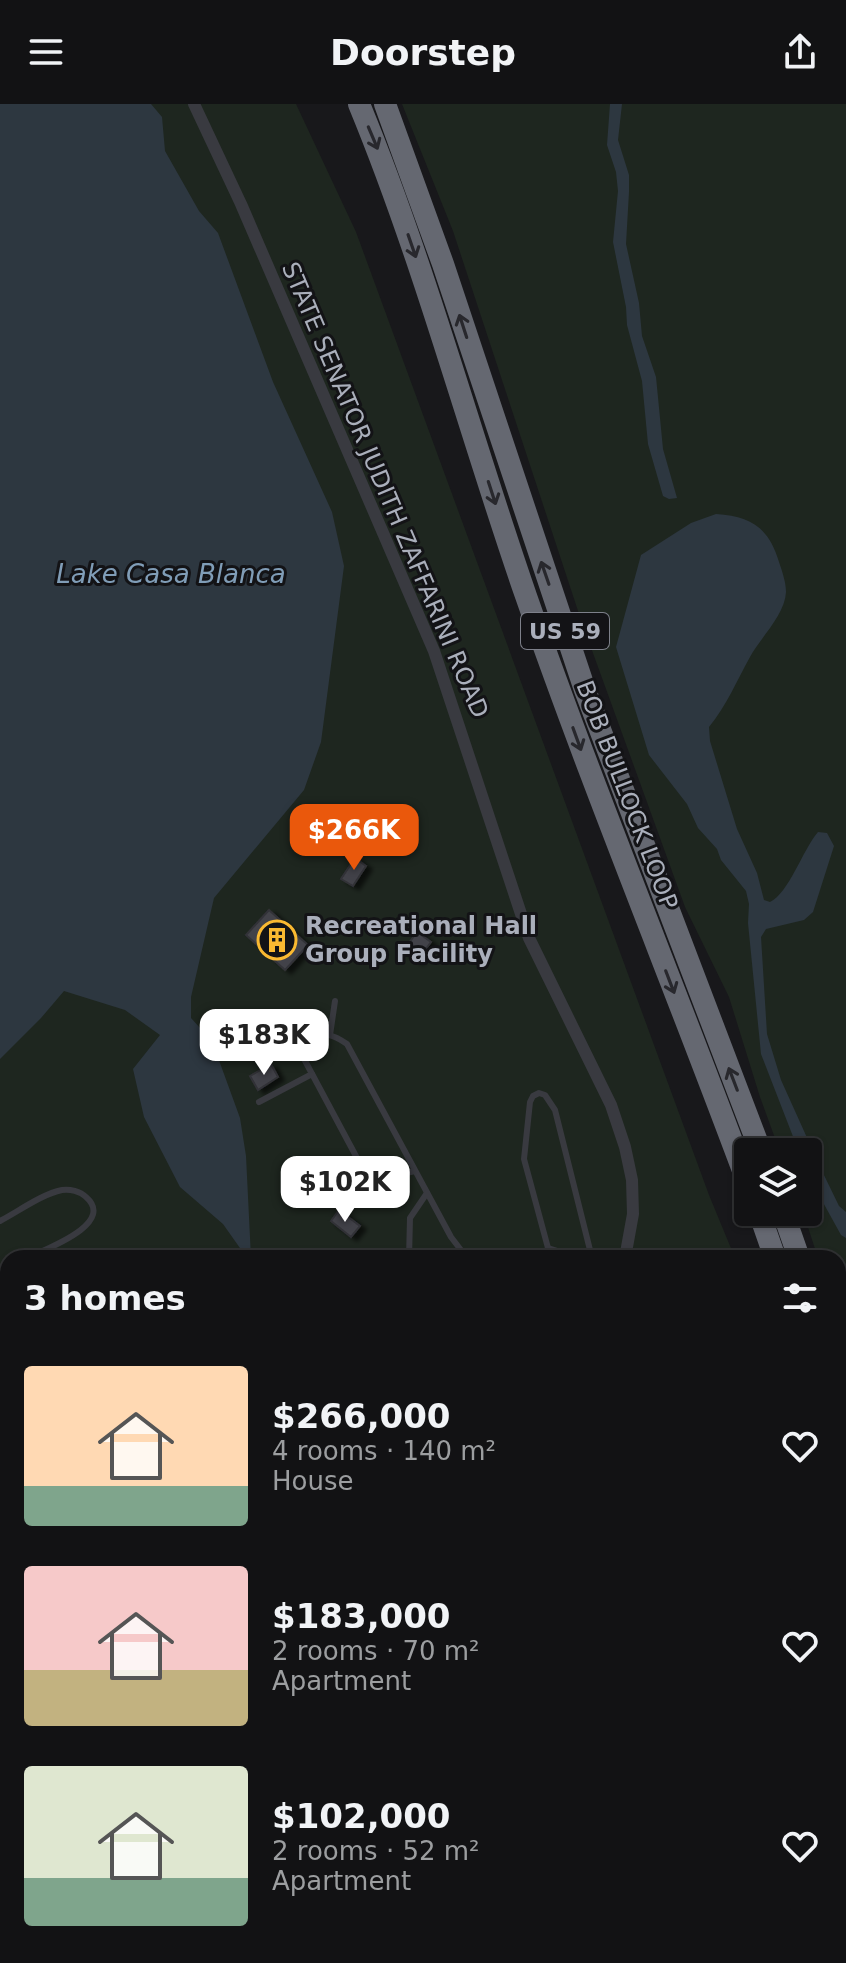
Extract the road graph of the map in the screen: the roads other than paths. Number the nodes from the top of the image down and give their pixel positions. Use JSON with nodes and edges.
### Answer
{"nodes":[{"id":1,"x":194,"y":104,"type":"edge"},
{"id":2,"x":359,"y":104,"type":"edge"},
{"id":3,"x":385,"y":104,"type":"edge"},
{"id":4,"x":335,"y":1001,"type":"dead end"},
{"id":5,"x":330,"y":1035,"type":"junction"},
{"id":6,"x":312,"y":1074,"type":"junction"},
{"id":7,"x":259,"y":1102,"type":"dead end"},
{"id":8,"x":756,"y":1138,"type":"edge"},
{"id":9,"x":734,"y":1148,"type":"edge"},
{"id":10,"x":415,"y":1171,"type":"junction"},
{"id":11,"x":427,"y":1193,"type":"junction"},
{"id":12,"x":0,"y":1221,"type":"edge"},
{"id":13,"x":764,"y":1226,"type":"edge"},
{"id":14,"x":788,"y":1226,"type":"edge"},
{"id":15,"x":456,"y":1245,"type":"junction"},
{"id":16,"x":548,"y":1248,"type":"joint"},
{"id":17,"x":43,"y":1250,"type":"edge"},
{"id":18,"x":409,"y":1250,"type":"edge"},
{"id":19,"x":456,"y":1250,"type":"edge"},
{"id":20,"x":460,"y":1250,"type":"edge"},
{"id":21,"x":554,"y":1250,"type":"edge"},
{"id":22,"x":590,"y":1250,"type":"edge"},
{"id":23,"x":627,"y":1250,"type":"edge"},
{"id":24,"x":772,"y":1250,"type":"edge"},
{"id":25,"x":796,"y":1250,"type":"edge"}],
"edges":[{"from":1,"to":23,"type":"street","name":"STATE SENATOR JUDITH ZAFFARINI ROAD"},
{"from":2,"to":9,"type":"highway","name":"BOB BULLOCK LOOP","number":"US 59","one_way":true},
{"from":8,"to":3,"type":"highway","name":"BOB BULLOCK LOOP","number":"US 59","one_way":true},
{"from":4,"to":5,"type":"lane"},
{"from":5,"to":6,"type":"lane"},
{"from":5,"to":10,"type":"lane"},
{"from":6,"to":7,"type":"lane"},
{"from":6,"to":10,"type":"lane"},
{"from":10,"to":11,"type":"lane"},
{"from":11,"to":15,"type":"lane"},
{"from":11,"to":18,"type":"lane"},
{"from":12,"to":17,"type":"lane"},
{"from":13,"to":24,"type":"highway"},
{"from":14,"to":25,"type":"highway"},
{"from":15,"to":19,"type":"lane"},
{"from":15,"to":20,"type":"lane"},
{"from":16,"to":21,"type":"lane"},
{"from":16,"to":22,"type":"lane"}]}
